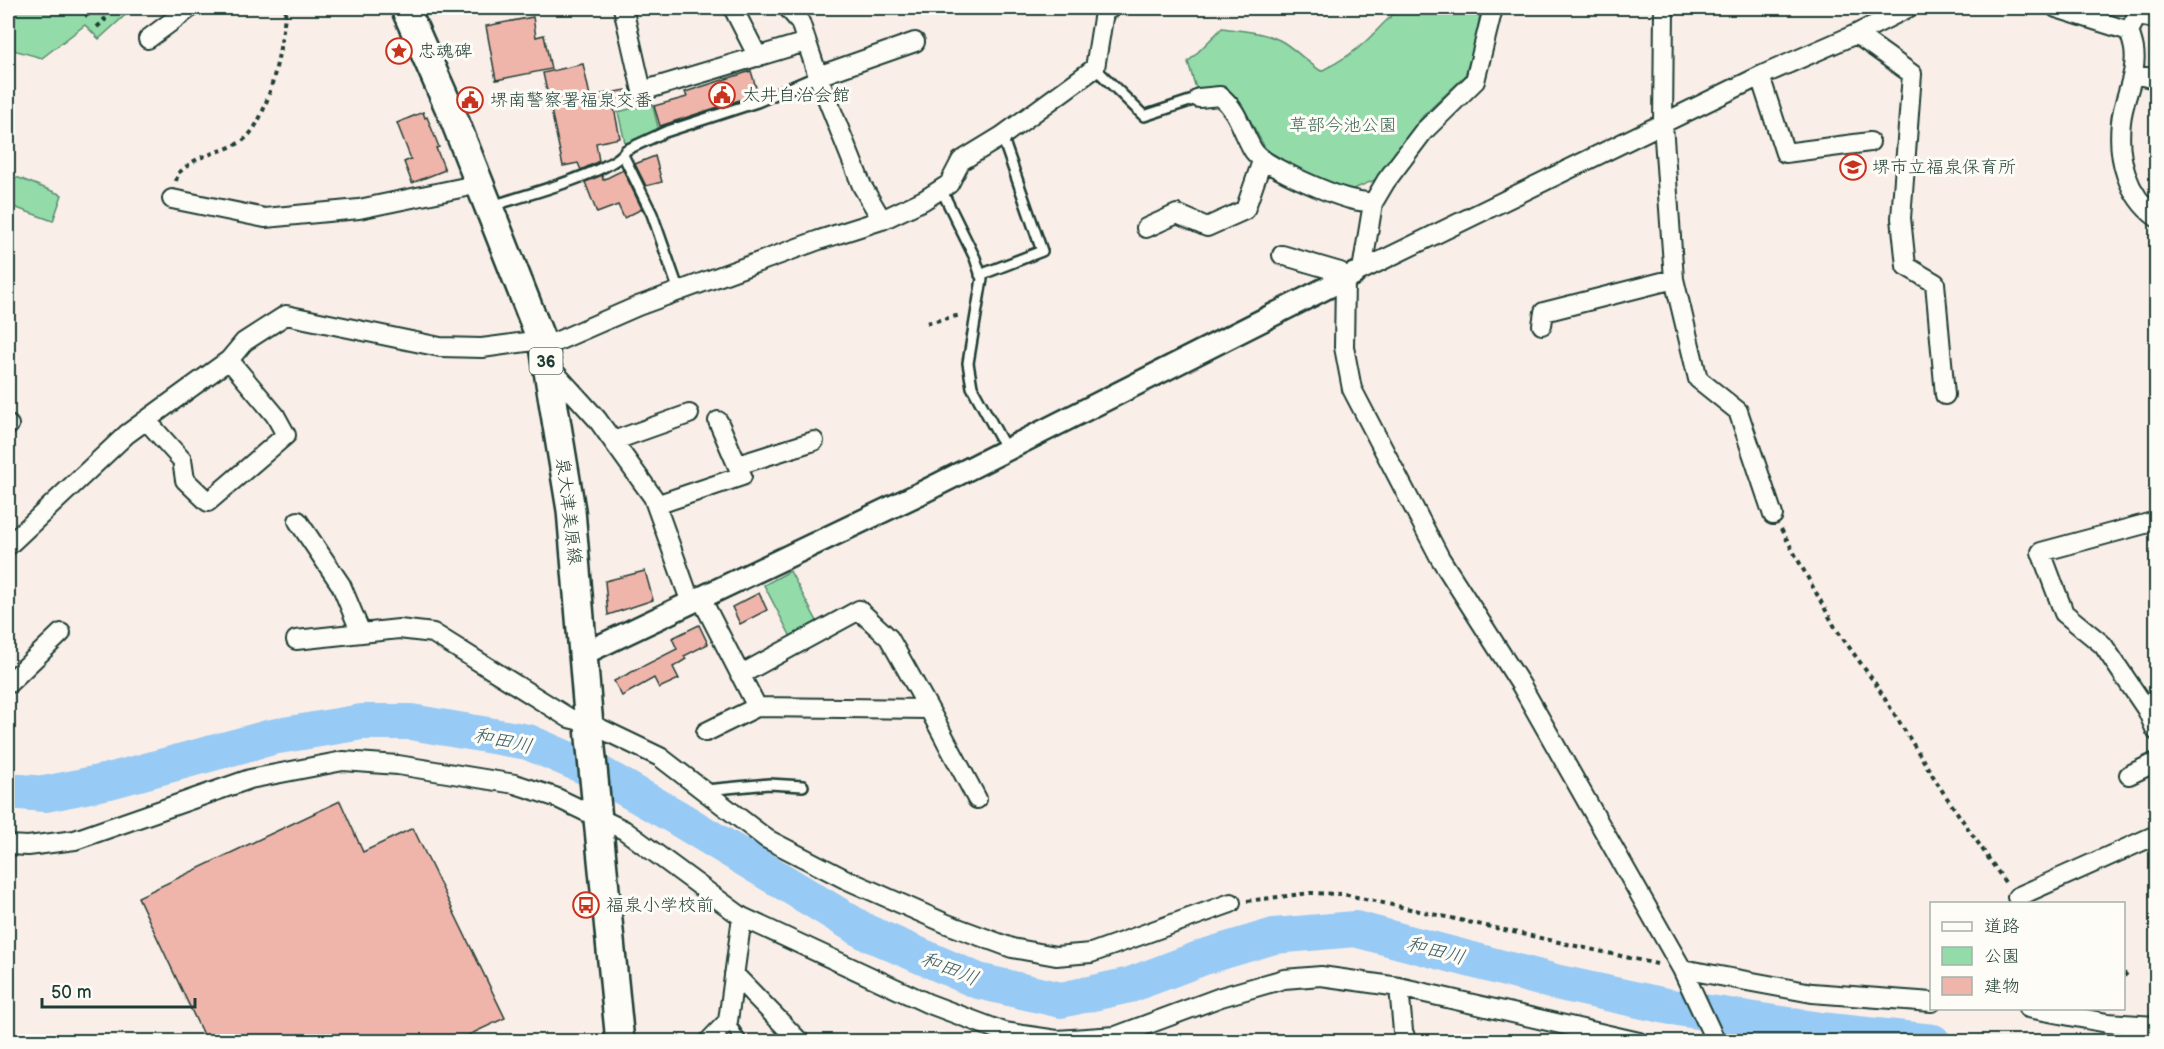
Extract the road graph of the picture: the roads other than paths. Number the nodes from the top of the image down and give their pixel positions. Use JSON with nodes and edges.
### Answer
{"nodes":[{"id":1,"x":190,"y":8,"type":"edge"},
{"id":2,"x":405,"y":8,"type":"edge"},
{"id":3,"x":623,"y":8,"type":"edge"},
{"id":4,"x":732,"y":8,"type":"edge"},
{"id":5,"x":788,"y":8,"type":"edge"},
{"id":6,"x":1111,"y":8,"type":"edge"},
{"id":7,"x":1493,"y":8,"type":"edge"},
{"id":8,"x":1664,"y":8,"type":"edge"},
{"id":9,"x":1908,"y":8,"type":"edge"},
{"id":10,"x":2056,"y":8,"type":"edge"},
{"id":11,"x":2157,"y":19,"type":"edge"},
{"id":12,"x":2129,"y":31,"type":"junction"},
{"id":13,"x":1856,"y":34,"type":"junction"},
{"id":14,"x":148,"y":39,"type":"dead end"},
{"id":15,"x":807,"y":42,"type":"junction"},
{"id":16,"x":915,"y":42,"type":"dead end"},
{"id":17,"x":758,"y":57,"type":"junction"},
{"id":18,"x":1095,"y":68,"type":"junction"},
{"id":19,"x":2133,"y":75,"type":"junction"},
{"id":20,"x":818,"y":76,"type":"junction"},
{"id":21,"x":1760,"y":76,"type":"junction"},
{"id":22,"x":2157,"y":79,"type":"edge"},
{"id":23,"x":1199,"y":98,"type":"joint"},
{"id":24,"x":1663,"y":124,"type":"junction"},
{"id":25,"x":1002,"y":136,"type":"junction"},
{"id":26,"x":1870,"y":142,"type":"dead end"},
{"id":27,"x":623,"y":155,"type":"junction"},
{"id":28,"x":1262,"y":161,"type":"junction"},
{"id":29,"x":941,"y":189,"type":"junction"},
{"id":30,"x":484,"y":195,"type":"junction"},
{"id":31,"x":172,"y":200,"type":"road end"},
{"id":32,"x":1373,"y":203,"type":"junction"},
{"id":33,"x":2157,"y":217,"type":"edge"},
{"id":34,"x":882,"y":220,"type":"junction"},
{"id":35,"x":1146,"y":228,"type":"dead end"},
{"id":36,"x":1282,"y":255,"type":"dead end"},
{"id":37,"x":1354,"y":274,"type":"junction"},
{"id":38,"x":981,"y":275,"type":"junction"},
{"id":39,"x":1674,"y":279,"type":"junction"},
{"id":40,"x":679,"y":291,"type":"junction"},
{"id":41,"x":1542,"y":325,"type":"dead end"},
{"id":42,"x":544,"y":350,"type":"junction"},
{"id":43,"x":229,"y":360,"type":"junction"},
{"id":44,"x":1945,"y":395,"type":"dead end"},
{"id":45,"x":689,"y":414,"type":"dead end"},
{"id":46,"x":146,"y":420,"type":"junction"},
{"id":47,"x":718,"y":421,"type":"dead end"},
{"id":48,"x":612,"y":441,"type":"junction"},
{"id":49,"x":814,"y":441,"type":"dead end"},
{"id":50,"x":1006,"y":450,"type":"junction"},
{"id":51,"x":738,"y":465,"type":"junction"},
{"id":52,"x":656,"y":506,"type":"junction"},
{"id":53,"x":1773,"y":515,"type":"road end"},
{"id":54,"x":298,"y":521,"type":"dead end"},
{"id":55,"x":2157,"y":521,"type":"edge"},
{"id":56,"x":8,"y":546,"type":"edge"},
{"id":57,"x":696,"y":600,"type":"junction"},
{"id":58,"x":61,"y":633,"type":"dead end"},
{"id":59,"x":361,"y":633,"type":"junction"},
{"id":60,"x":296,"y":640,"type":"dead end"},
{"id":61,"x":583,"y":654,"type":"junction"},
{"id":62,"x":740,"y":675,"type":"junction"},
{"id":63,"x":8,"y":681,"type":"edge"},
{"id":64,"x":757,"y":707,"type":"junction"},
{"id":65,"x":929,"y":709,"type":"junction"},
{"id":66,"x":589,"y":731,"type":"junction"},
{"id":67,"x":2157,"y":731,"type":"edge"},
{"id":68,"x":706,"y":732,"type":"dead end"},
{"id":69,"x":2157,"y":762,"type":"edge"},
{"id":70,"x":2129,"y":775,"type":"dead end"},
{"id":71,"x":803,"y":786,"type":"dead end"},
{"id":72,"x":703,"y":790,"type":"junction"},
{"id":73,"x":977,"y":799,"type":"dead end"},
{"id":74,"x":598,"y":808,"type":"junction"},
{"id":75,"x":2157,"y":835,"type":"edge"},
{"id":76,"x":8,"y":845,"type":"edge"},
{"id":77,"x":2017,"y":897,"type":"road end"},
{"id":78,"x":1232,"y":903,"type":"road end"},
{"id":79,"x":742,"y":917,"type":"junction"},
{"id":80,"x":734,"y":974,"type":"junction"},
{"id":81,"x":1684,"y":974,"type":"junction"},
{"id":82,"x":1399,"y":987,"type":"junction"},
{"id":83,"x":1930,"y":1002,"type":"edge"},
{"id":84,"x":2039,"y":1010,"type":"edge"},
{"id":85,"x":728,"y":1021,"type":"junction"},
{"id":86,"x":2157,"y":1026,"type":"edge"},
{"id":87,"x":1083,"y":1040,"type":"edge"},
{"id":88,"x":620,"y":1041,"type":"edge"},
{"id":89,"x":708,"y":1041,"type":"edge"},
{"id":90,"x":742,"y":1041,"type":"edge"},
{"id":91,"x":800,"y":1041,"type":"edge"},
{"id":92,"x":1407,"y":1041,"type":"edge"},
{"id":93,"x":1639,"y":1041,"type":"edge"},
{"id":94,"x":1716,"y":1041,"type":"edge"}],
"edges":[{"from":1,"to":14,"type":"street"},
{"from":2,"to":30,"type":"main road","name":"泉大津美原線","number":"36"},
{"from":3,"to":17,"type":"street"},
{"from":4,"to":17,"type":"street"},
{"from":5,"to":15,"type":"street"},
{"from":6,"to":18,"type":"street"},
{"from":7,"to":32,"type":"street"},
{"from":8,"to":24,"type":"street"},
{"from":9,"to":13,"type":"street"},
{"from":10,"to":12,"type":"street"},
{"from":11,"to":12,"type":"street"},
{"from":12,"to":19,"type":"street"},
{"from":13,"to":21,"type":"street"},
{"from":13,"to":44,"type":"street"},
{"from":15,"to":17,"type":"street"},
{"from":15,"to":20,"type":"street"},
{"from":16,"to":20,"type":"street"},
{"from":18,"to":23,"type":"lane"},
{"from":18,"to":25,"type":"street"},
{"from":19,"to":22,"type":"street"},
{"from":19,"to":33,"type":"street"},
{"from":20,"to":27,"type":"lane"},
{"from":20,"to":34,"type":"street"},
{"from":21,"to":24,"type":"street"},
{"from":21,"to":26,"type":"street"},
{"from":23,"to":28,"type":"street"},
{"from":24,"to":37,"type":"street"},
{"from":24,"to":39,"type":"street"},
{"from":25,"to":29,"type":"street"},
{"from":25,"to":38,"type":"lane"},
{"from":27,"to":30,"type":"lane"},
{"from":27,"to":40,"type":"lane"},
{"from":28,"to":32,"type":"street"},
{"from":28,"to":35,"type":"street"},
{"from":29,"to":34,"type":"street"},
{"from":29,"to":38,"type":"lane"},
{"from":30,"to":31,"type":"street"},
{"from":30,"to":42,"type":"main road","name":"泉大津美原線","number":"36"},
{"from":32,"to":37,"type":"street"},
{"from":34,"to":40,"type":"street"},
{"from":36,"to":37,"type":"street"},
{"from":37,"to":50,"type":"street"},
{"from":37,"to":81,"type":"street"},
{"from":38,"to":50,"type":"lane"},
{"from":39,"to":41,"type":"street"},
{"from":39,"to":53,"type":"street"},
{"from":40,"to":42,"type":"street"},
{"from":42,"to":43,"type":"street"},
{"from":42,"to":48,"type":"street"},
{"from":42,"to":61,"type":"main road","name":"泉大津美原線","number":"36"},
{"from":43,"to":46,"type":"street"},
{"from":43,"to":46,"type":"street"},
{"from":45,"to":48,"type":"street"},
{"from":46,"to":56,"type":"street"},
{"from":47,"to":51,"type":"street"},
{"from":48,"to":52,"type":"street"},
{"from":49,"to":51,"type":"street"},
{"from":50,"to":57,"type":"street"},
{"from":51,"to":52,"type":"street"},
{"from":52,"to":57,"type":"street"},
{"from":54,"to":59,"type":"street"},
{"from":55,"to":67,"type":"street"},
{"from":57,"to":61,"type":"street"},
{"from":57,"to":62,"type":"street"},
{"from":58,"to":63,"type":"street"},
{"from":59,"to":60,"type":"street"},
{"from":59,"to":66,"type":"street"},
{"from":61,"to":66,"type":"main road","name":"泉大津美原線","number":"36"},
{"from":62,"to":64,"type":"street"},
{"from":62,"to":65,"type":"street"},
{"from":64,"to":65,"type":"street"},
{"from":64,"to":68,"type":"street"},
{"from":65,"to":73,"type":"street"},
{"from":66,"to":72,"type":"street"},
{"from":66,"to":74,"type":"main road","name":"泉大津美原線","number":"36"},
{"from":69,"to":70,"type":"street"},
{"from":71,"to":72,"type":"lane"},
{"from":72,"to":78,"type":"street"},
{"from":74,"to":76,"type":"street"},
{"from":74,"to":79,"type":"street"},
{"from":74,"to":88,"type":"main road","name":"泉大津美原線","number":"36"},
{"from":75,"to":77,"type":"street"},
{"from":79,"to":80,"type":"street"},
{"from":79,"to":87,"type":"street"},
{"from":80,"to":85,"type":"street"},
{"from":80,"to":91,"type":"street"},
{"from":81,"to":83,"type":"street"},
{"from":81,"to":94,"type":"street"},
{"from":82,"to":87,"type":"street"},
{"from":82,"to":92,"type":"street"},
{"from":82,"to":93,"type":"street"},
{"from":84,"to":86,"type":"street"},
{"from":85,"to":89,"type":"street"},
{"from":85,"to":90,"type":"lane"}]}
